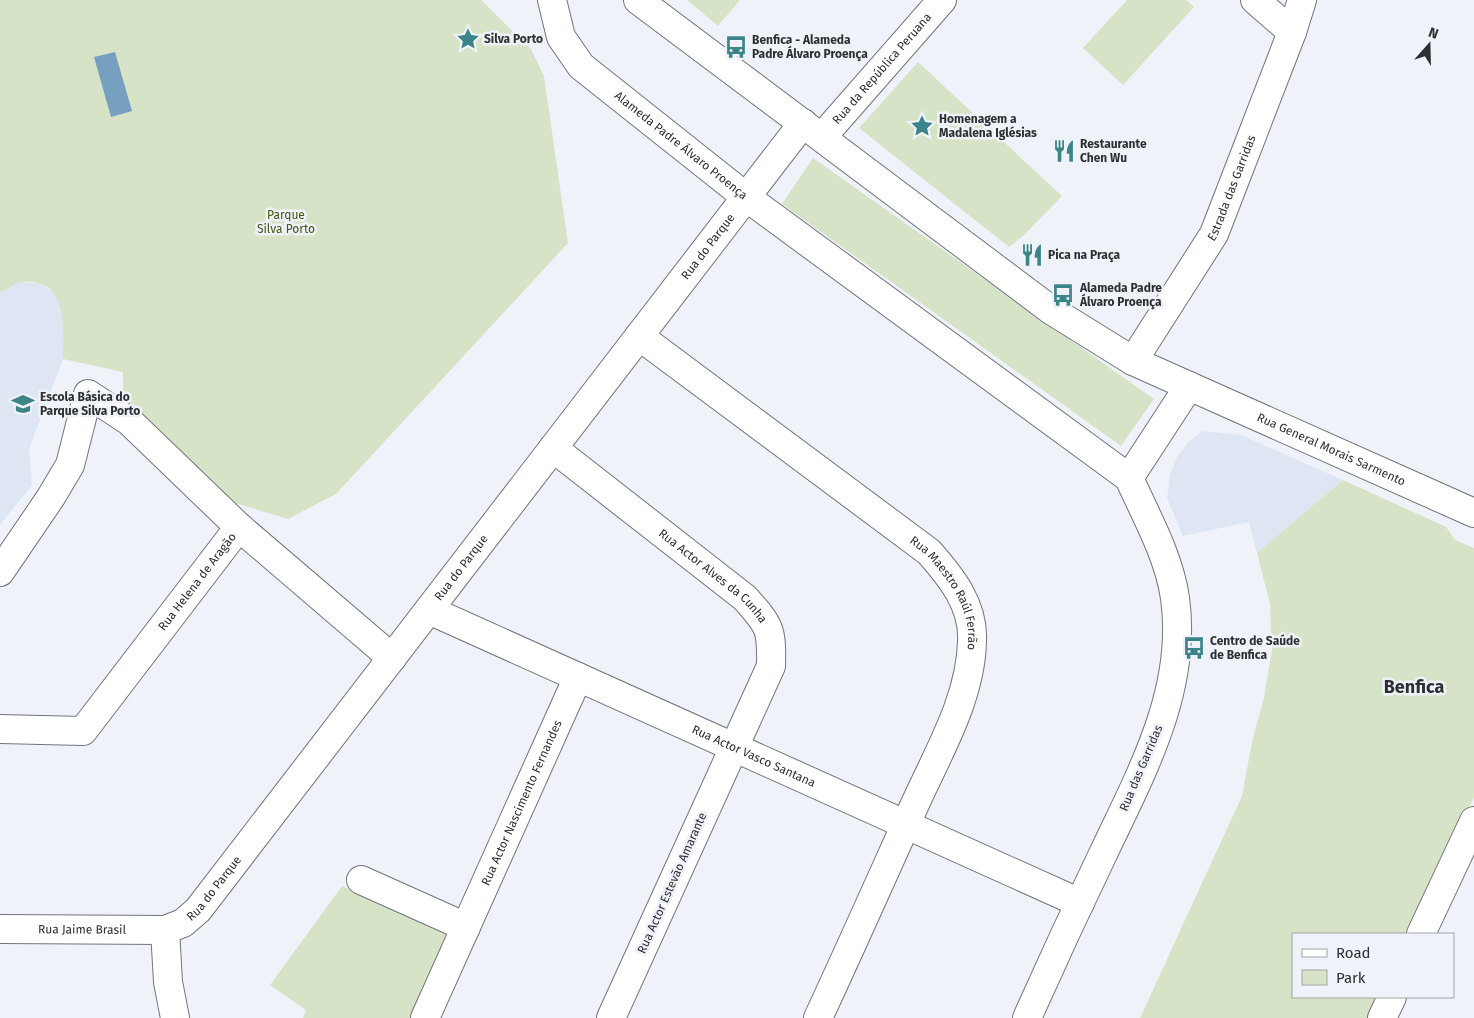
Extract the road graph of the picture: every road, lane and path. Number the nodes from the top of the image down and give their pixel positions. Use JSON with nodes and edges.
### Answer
{"nodes":[{"id":1,"x":552,"y":0,"type":"edge"},
{"id":2,"x":638,"y":0,"type":"edge"},
{"id":3,"x":942,"y":0,"type":"edge"},
{"id":4,"x":1255,"y":0,"type":"edge"},
{"id":5,"x":1302,"y":0,"type":"edge"},
{"id":6,"x":1292,"y":32,"type":"junction"},
{"id":7,"x":812,"y":130,"type":"junction"},
{"id":8,"x":746,"y":197,"type":"junction"},
{"id":9,"x":639,"y":336,"type":"junction"},
{"id":10,"x":1133,"y":361,"type":"junction"},
{"id":11,"x":1189,"y":386,"type":"junction"},
{"id":12,"x":553,"y":448,"type":"junction"},
{"id":13,"x":1129,"y":478,"type":"junction"},
{"id":14,"x":1474,"y":513,"type":"edge"},
{"id":15,"x":239,"y":526,"type":"junction"},
{"id":16,"x":0,"y":572,"type":"edge"},
{"id":17,"x":429,"y":610,"type":"junction"},
{"id":18,"x":392,"y":658,"type":"junction"},
{"id":19,"x":578,"y":678,"type":"junction"},
{"id":20,"x":0,"y":729,"type":"edge"},
{"id":21,"x":733,"y":747,"type":"junction"},
{"id":22,"x":1474,"y":821,"type":"edge"},
{"id":23,"x":906,"y":825,"type":"junction"},
{"id":24,"x":361,"y":880,"type":"dead end"},
{"id":25,"x":1080,"y":903,"type":"junction"},
{"id":26,"x":466,"y":927,"type":"junction"},
{"id":27,"x":0,"y":929,"type":"edge"},
{"id":28,"x":165,"y":930,"type":"junction"},
{"id":29,"x":1421,"y":933,"type":"edge"},
{"id":30,"x":1392,"y":998,"type":"edge"},
{"id":31,"x":175,"y":1018,"type":"edge"},
{"id":32,"x":425,"y":1018,"type":"edge"},
{"id":33,"x":611,"y":1018,"type":"edge"},
{"id":34,"x":818,"y":1018,"type":"edge"},
{"id":35,"x":1027,"y":1018,"type":"edge"},
{"id":36,"x":1382,"y":1018,"type":"edge"}],
"edges":[{"from":1,"to":8,"type":"street","name":"Alameda Padre Álvaro Proença"},
{"from":2,"to":7,"type":"street"},
{"from":3,"to":7,"type":"street","name":"Rua da República Peruana"},
{"from":4,"to":6,"type":"street"},
{"from":5,"to":6,"type":"street","name":"Estrada das Garridas"},
{"from":6,"to":10,"type":"street","name":"Estrada das Garridas"},
{"from":7,"to":8,"type":"street","name":"Rua do Parque"},
{"from":7,"to":10,"type":"street"},
{"from":8,"to":9,"type":"street","name":"Rua do Parque"},
{"from":8,"to":13,"type":"street","name":"Alameda Padre Álvaro Proença"},
{"from":9,"to":12,"type":"street","name":"Rua do Parque"},
{"from":9,"to":23,"type":"street","name":"Rua Maestro Raúl Ferrão"},
{"from":10,"to":11,"type":"street"},
{"from":11,"to":13,"type":"street"},
{"from":11,"to":14,"type":"street","name":"Rua General Morais Sarmento"},
{"from":12,"to":17,"type":"street","name":"Rua do Parque"},
{"from":12,"to":21,"type":"street","name":"Rua Actor Alves da Cunha"},
{"from":13,"to":25,"type":"street","name":"Rua das Garridas"},
{"from":15,"to":16,"type":"street"},
{"from":15,"to":18,"type":"street","name":"Rua Helena de Aragão"},
{"from":15,"to":20,"type":"street","name":"Rua Helena de Aragão"},
{"from":17,"to":18,"type":"street","name":"Rua do Parque"},
{"from":17,"to":19,"type":"street","name":"Rua Actor Vasco Santana"},
{"from":18,"to":28,"type":"street","name":"Rua do Parque"},
{"from":19,"to":21,"type":"street","name":"Rua Actor Vasco Santana"},
{"from":19,"to":26,"type":"street","name":"Rua Actor Nascimento Fernandes"},
{"from":21,"to":23,"type":"street","name":"Rua Actor Vasco Santana"},
{"from":21,"to":33,"type":"street","name":"Rua Actor Estevão Amarante"},
{"from":22,"to":29,"type":"street"},
{"from":23,"to":25,"type":"street","name":"Rua Actor Vasco Santana"},
{"from":23,"to":34,"type":"street","name":"Rua Maestro Raúl Ferrão"},
{"from":24,"to":26,"type":"street"},
{"from":25,"to":35,"type":"street","name":"Rua das Garridas"},
{"from":26,"to":32,"type":"street","name":"Rua Actor Nascimento Fernandes"},
{"from":27,"to":28,"type":"street","name":"Rua Jaime Brasil"},
{"from":28,"to":31,"type":"street"},
{"from":30,"to":36,"type":"street"}]}
